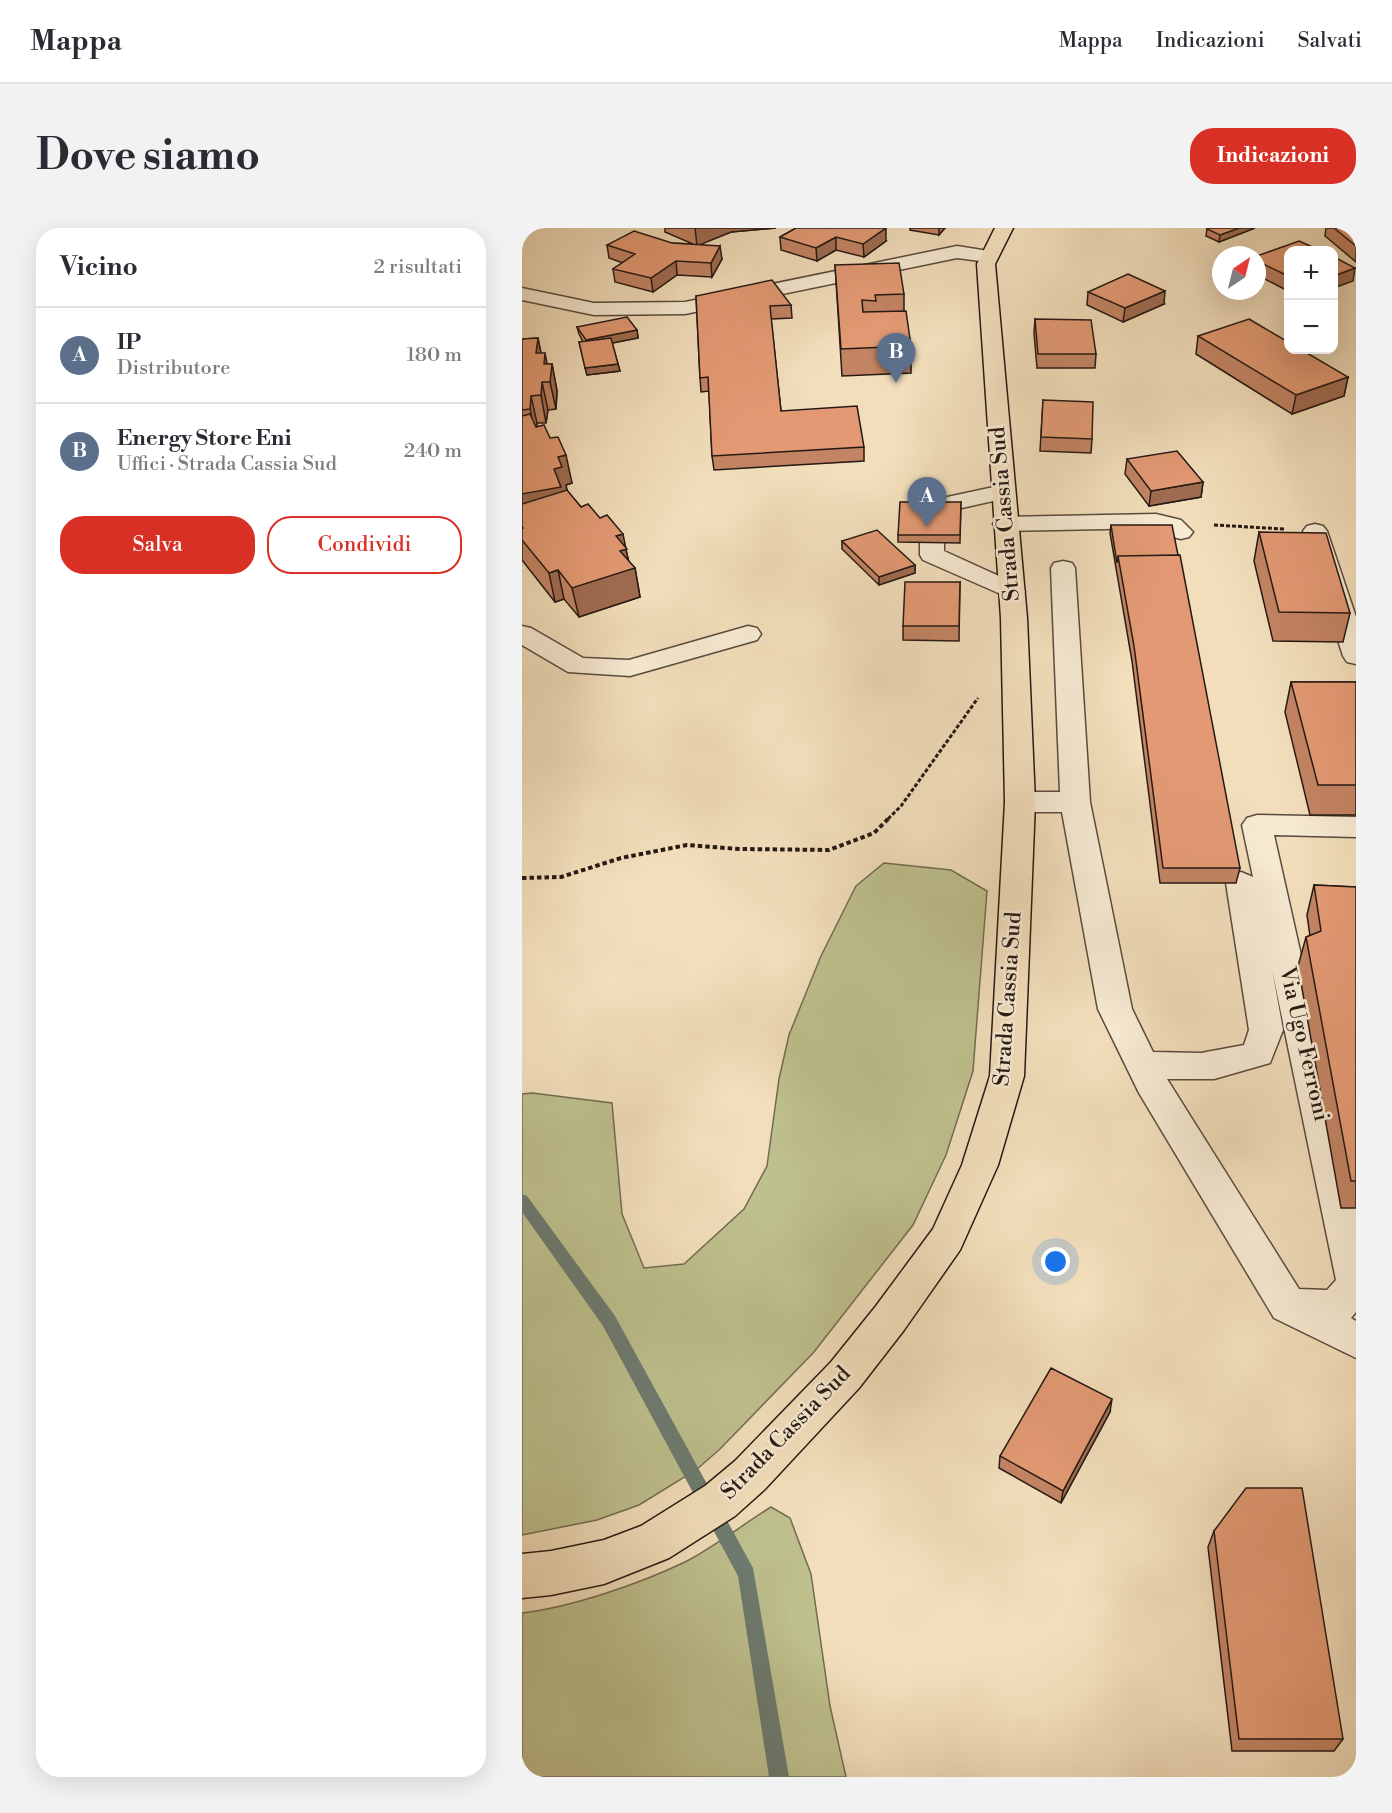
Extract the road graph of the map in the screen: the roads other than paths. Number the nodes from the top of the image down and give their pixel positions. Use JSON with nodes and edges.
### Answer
{"nodes":[{"id":1,"x":1004,"y":228,"type":"edge"},
{"id":2,"x":972,"y":248,"type":"junction"},
{"id":3,"x":522,"y":294,"type":"edge"},
{"id":4,"x":1003,"y":492,"type":"junction"},
{"id":5,"x":1005,"y":524,"type":"junction"},
{"id":6,"x":1181,"y":527,"type":"road end"},
{"id":7,"x":1315,"y":531,"type":"edge"},
{"id":8,"x":1063,"y":568,"type":"dead end"},
{"id":9,"x":1012,"y":591,"type":"junction"},
{"id":10,"x":522,"y":634,"type":"edge"},
{"id":11,"x":748,"y":634,"type":"dead end"},
{"id":12,"x":1356,"y":657,"type":"edge"},
{"id":13,"x":1020,"y":802,"type":"junction"},
{"id":14,"x":1075,"y":802,"type":"junction"},
{"id":15,"x":1356,"y":827,"type":"edge"},
{"id":16,"x":1241,"y":883,"type":"edge"},
{"id":17,"x":1142,"y":1065,"type":"junction"},
{"id":18,"x":1288,"y":1306,"type":"junction"},
{"id":19,"x":1356,"y":1340,"type":"edge"},
{"id":20,"x":537,"y":1575,"type":"edge"}],
"edges":[{"from":1,"to":2,"type":"main road","name":"Strada Cassia Sud"},
{"from":2,"to":3,"type":"street"},
{"from":2,"to":4,"type":"main road","name":"Strada Cassia Sud"},
{"from":4,"to":5,"type":"main road","name":"Strada Cassia Sud"},
{"from":4,"to":9,"type":"street"},
{"from":5,"to":6,"type":"street"},
{"from":5,"to":9,"type":"main road","name":"Strada Cassia Sud"},
{"from":7,"to":12,"type":"street"},
{"from":8,"to":14,"type":"street"},
{"from":9,"to":13,"type":"main road","name":"Strada Cassia Sud"},
{"from":10,"to":11,"type":"street"},
{"from":13,"to":14,"type":"street"},
{"from":13,"to":20,"type":"main road","name":"Strada Cassia Sud"},
{"from":14,"to":17,"type":"street"},
{"from":15,"to":18,"type":"street","name":"Via Ugo Ferroni"},
{"from":16,"to":17,"type":"street","name":"Via Ugo Ferroni"},
{"from":17,"to":18,"type":"street"},
{"from":18,"to":19,"type":"street"}]}
